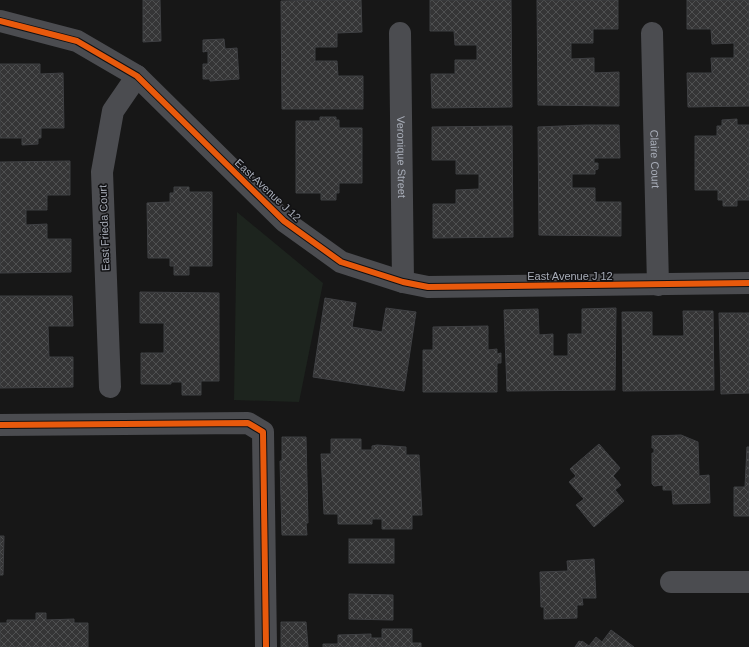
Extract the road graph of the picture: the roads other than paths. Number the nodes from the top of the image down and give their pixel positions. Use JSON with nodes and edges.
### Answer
{"nodes":[{"id":1,"x":0,"y":21,"type":"edge"},
{"id":2,"x":400,"y":33,"type":"dead end"},
{"id":3,"x":652,"y":34,"type":"dead end"},
{"id":4,"x":137,"y":76,"type":"junction"},
{"id":5,"x":403,"y":282,"type":"junction"},
{"id":6,"x":749,"y":283,"type":"edge"},
{"id":7,"x":658,"y":285,"type":"junction"},
{"id":8,"x":110,"y":388,"type":"dead end"},
{"id":9,"x":0,"y":425,"type":"edge"},
{"id":10,"x":671,"y":582,"type":"dead end"},
{"id":11,"x":749,"y":582,"type":"edge"},
{"id":12,"x":266,"y":647,"type":"edge"}],
"edges":[{"from":1,"to":4,"type":"street","name":"East Avenue J 12"},
{"from":2,"to":5,"type":"street","name":"Veronique Street"},
{"from":3,"to":7,"type":"street","name":"Claire Court"},
{"from":4,"to":5,"type":"street","name":"East Avenue J 12"},
{"from":4,"to":8,"type":"street","name":"East Frieda Court"},
{"from":5,"to":7,"type":"street","name":"East Avenue J 12"},
{"from":6,"to":7,"type":"street","name":"East Avenue J 12"},
{"from":9,"to":12,"type":"street"},
{"from":10,"to":11,"type":"street"}]}
